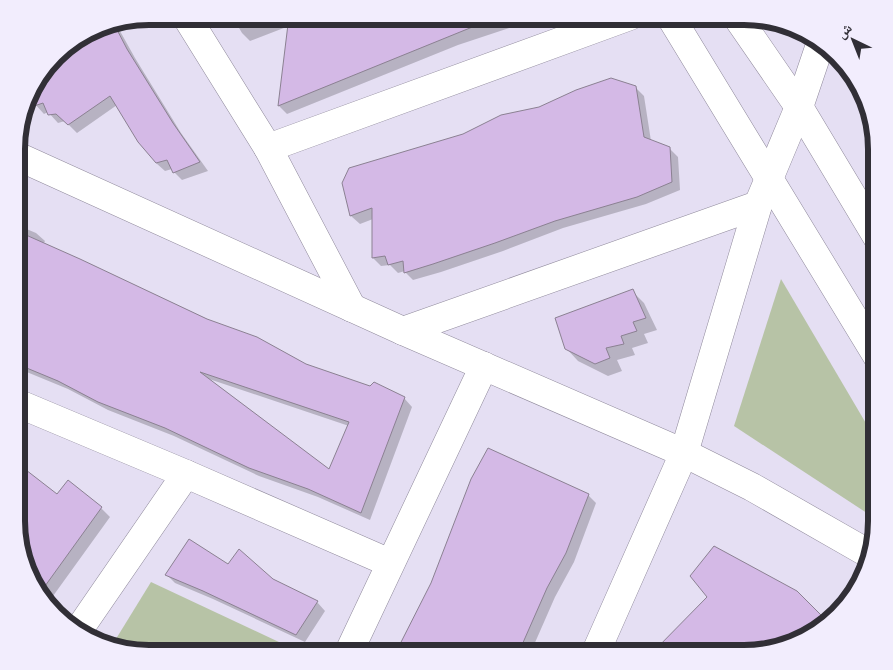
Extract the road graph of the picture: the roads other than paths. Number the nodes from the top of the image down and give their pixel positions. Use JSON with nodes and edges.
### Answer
{"nodes":[{"id":1,"x":192,"y":25,"type":"edge"},
{"id":2,"x":605,"y":25,"type":"edge"},
{"id":3,"x":676,"y":25,"type":"edge"},
{"id":4,"x":743,"y":25,"type":"edge"},
{"id":5,"x":818,"y":50,"type":"edge"},
{"id":6,"x":799,"y":107,"type":"junction"},
{"id":7,"x":268,"y":148,"type":"junction"},
{"id":8,"x":25,"y":160,"type":"edge"},
{"id":9,"x":769,"y":178,"type":"junction"},
{"id":10,"x":758,"y":205,"type":"junction"},
{"id":11,"x":868,"y":222,"type":"edge"},
{"id":12,"x":352,"y":308,"type":"junction"},
{"id":13,"x":403,"y":331,"type":"junction"},
{"id":14,"x":868,"y":341,"type":"edge"},
{"id":15,"x":484,"y":366,"type":"junction"},
{"id":16,"x":25,"y":406,"type":"edge"},
{"id":17,"x":684,"y":453,"type":"junction"},
{"id":18,"x":186,"y":474,"type":"junction"},
{"id":19,"x":864,"y":552,"type":"edge"},
{"id":20,"x":390,"y":563,"type":"junction"},
{"id":21,"x":82,"y":625,"type":"edge"},
{"id":22,"x":352,"y":645,"type":"edge"},
{"id":23,"x":598,"y":645,"type":"edge"}],
"edges":[{"from":1,"to":7,"type":"street"},
{"from":2,"to":7,"type":"street"},
{"from":3,"to":9,"type":"street"},
{"from":4,"to":6,"type":"street"},
{"from":5,"to":6,"type":"street"},
{"from":6,"to":9,"type":"street"},
{"from":6,"to":11,"type":"street"},
{"from":7,"to":12,"type":"street"},
{"from":8,"to":12,"type":"street"},
{"from":9,"to":10,"type":"street"},
{"from":9,"to":14,"type":"street"},
{"from":10,"to":13,"type":"street"},
{"from":10,"to":17,"type":"street"},
{"from":12,"to":13,"type":"street"},
{"from":13,"to":15,"type":"street"},
{"from":15,"to":17,"type":"street"},
{"from":15,"to":20,"type":"street"},
{"from":16,"to":18,"type":"street"},
{"from":17,"to":19,"type":"street"},
{"from":17,"to":23,"type":"street"},
{"from":18,"to":20,"type":"street"},
{"from":18,"to":21,"type":"street"},
{"from":20,"to":22,"type":"street"}]}
